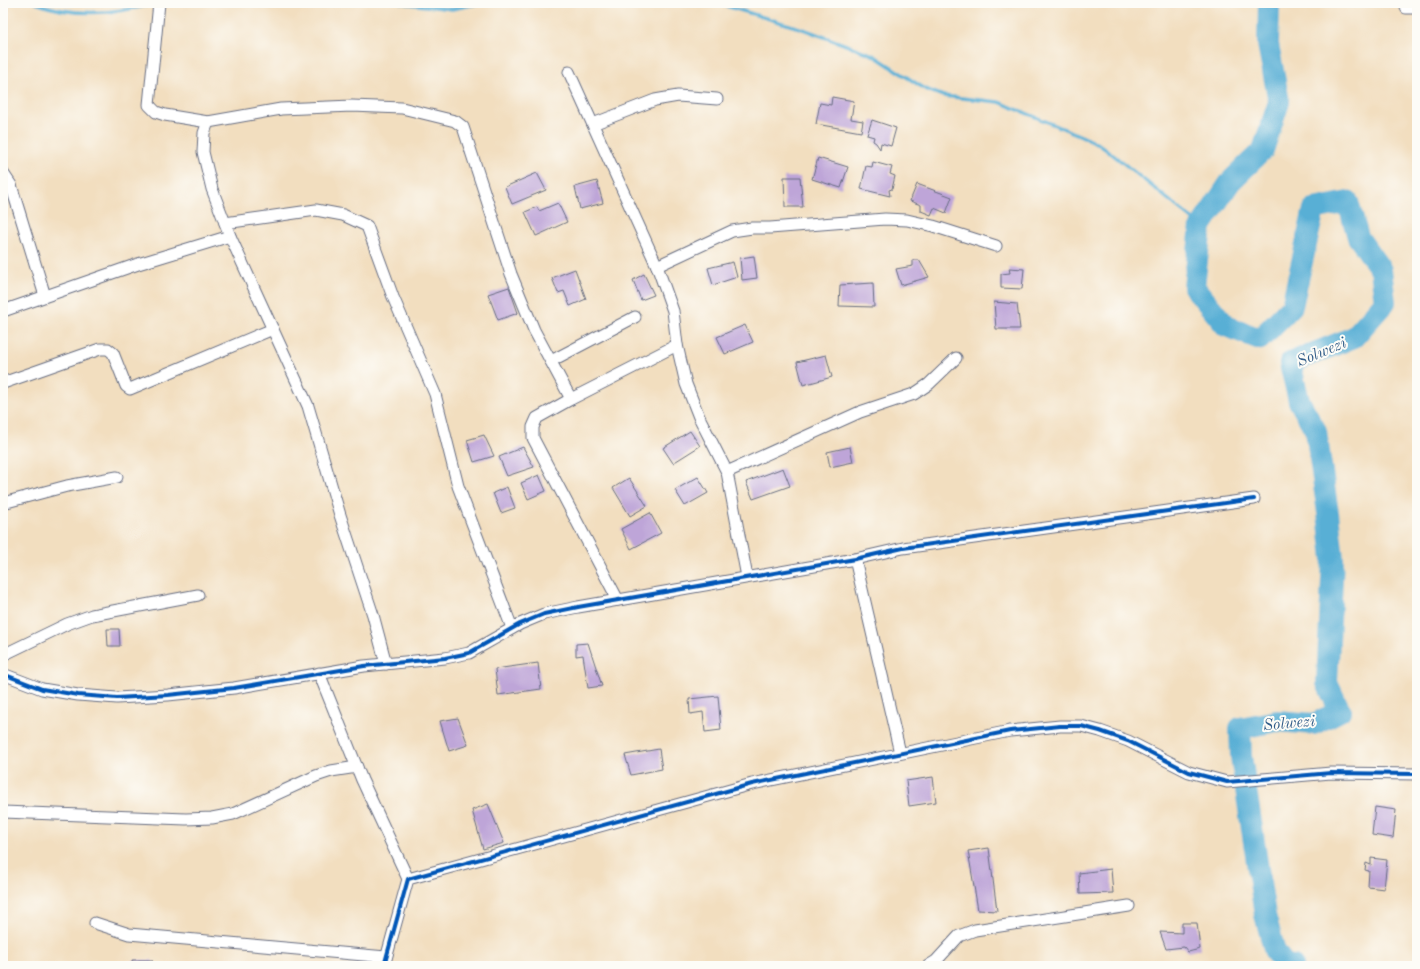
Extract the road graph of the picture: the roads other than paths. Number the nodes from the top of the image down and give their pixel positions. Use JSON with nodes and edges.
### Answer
{"nodes":[{"id":1,"x":159,"y":3,"type":"edge"},
{"id":2,"x":568,"y":72,"type":"dead end"},
{"id":3,"x":717,"y":99,"type":"dead end"},
{"id":4,"x":208,"y":122,"type":"junction"},
{"id":5,"x":593,"y":124,"type":"junction"},
{"id":6,"x":3,"y":173,"type":"edge"},
{"id":7,"x":225,"y":224,"type":"junction"},
{"id":8,"x":230,"y":236,"type":"junction"},
{"id":9,"x":996,"y":246,"type":"dead end"},
{"id":10,"x":657,"y":266,"type":"junction"},
{"id":11,"x":44,"y":296,"type":"junction"},
{"id":12,"x":3,"y":311,"type":"edge"},
{"id":13,"x":635,"y":317,"type":"dead end"},
{"id":14,"x":273,"y":329,"type":"junction"},
{"id":15,"x":677,"y":345,"type":"junction"},
{"id":16,"x":956,"y":358,"type":"dead end"},
{"id":17,"x":551,"y":361,"type":"junction"},
{"id":18,"x":3,"y":383,"type":"edge"},
{"id":19,"x":571,"y":399,"type":"junction"},
{"id":20,"x":727,"y":472,"type":"junction"},
{"id":21,"x":117,"y":477,"type":"dead end"},
{"id":22,"x":1254,"y":498,"type":"dead end"},
{"id":23,"x":3,"y":503,"type":"edge"},
{"id":24,"x":855,"y":559,"type":"junction"},
{"id":25,"x":747,"y":577,"type":"junction"},
{"id":26,"x":198,"y":595,"type":"dead end"},
{"id":27,"x":618,"y":600,"type":"junction"},
{"id":28,"x":512,"y":628,"type":"junction"},
{"id":29,"x":3,"y":655,"type":"edge"},
{"id":30,"x":386,"y":664,"type":"junction"},
{"id":31,"x":319,"y":673,"type":"junction"},
{"id":32,"x":3,"y":674,"type":"edge"},
{"id":33,"x":900,"y":753,"type":"junction"},
{"id":34,"x":356,"y":767,"type":"junction"},
{"id":35,"x":1417,"y":774,"type":"edge"},
{"id":36,"x":3,"y":812,"type":"edge"},
{"id":37,"x":408,"y":879,"type":"junction"},
{"id":38,"x":1128,"y":906,"type":"dead end"},
{"id":39,"x":95,"y":923,"type":"dead end"},
{"id":40,"x":385,"y":962,"type":"edge"},
{"id":41,"x":928,"y":966,"type":"edge"}],
"edges":[{"from":1,"to":4,"type":"street"},
{"from":2,"to":5,"type":"street"},
{"from":3,"to":5,"type":"street"},
{"from":4,"to":7,"type":"street"},
{"from":4,"to":17,"type":"street"},
{"from":5,"to":10,"type":"street"},
{"from":6,"to":11,"type":"street"},
{"from":7,"to":8,"type":"street"},
{"from":7,"to":28,"type":"street"},
{"from":8,"to":11,"type":"street"},
{"from":8,"to":14,"type":"street"},
{"from":9,"to":10,"type":"street"},
{"from":10,"to":15,"type":"street"},
{"from":11,"to":12,"type":"street"},
{"from":13,"to":17,"type":"street"},
{"from":14,"to":18,"type":"street"},
{"from":14,"to":30,"type":"street"},
{"from":15,"to":19,"type":"street"},
{"from":15,"to":20,"type":"street"},
{"from":16,"to":20,"type":"street"},
{"from":17,"to":19,"type":"street"},
{"from":19,"to":27,"type":"street"},
{"from":20,"to":25,"type":"street"},
{"from":21,"to":23,"type":"street"},
{"from":22,"to":24,"type":"street"},
{"from":24,"to":25,"type":"street"},
{"from":24,"to":33,"type":"street"},
{"from":25,"to":27,"type":"street"},
{"from":26,"to":29,"type":"street"},
{"from":27,"to":28,"type":"street"},
{"from":28,"to":30,"type":"street"},
{"from":30,"to":31,"type":"street"},
{"from":31,"to":32,"type":"street"},
{"from":31,"to":34,"type":"street"},
{"from":33,"to":35,"type":"street"},
{"from":33,"to":37,"type":"street"},
{"from":34,"to":36,"type":"street"},
{"from":34,"to":37,"type":"street"},
{"from":37,"to":40,"type":"street"},
{"from":38,"to":41,"type":"street"},
{"from":39,"to":40,"type":"street"}]}
